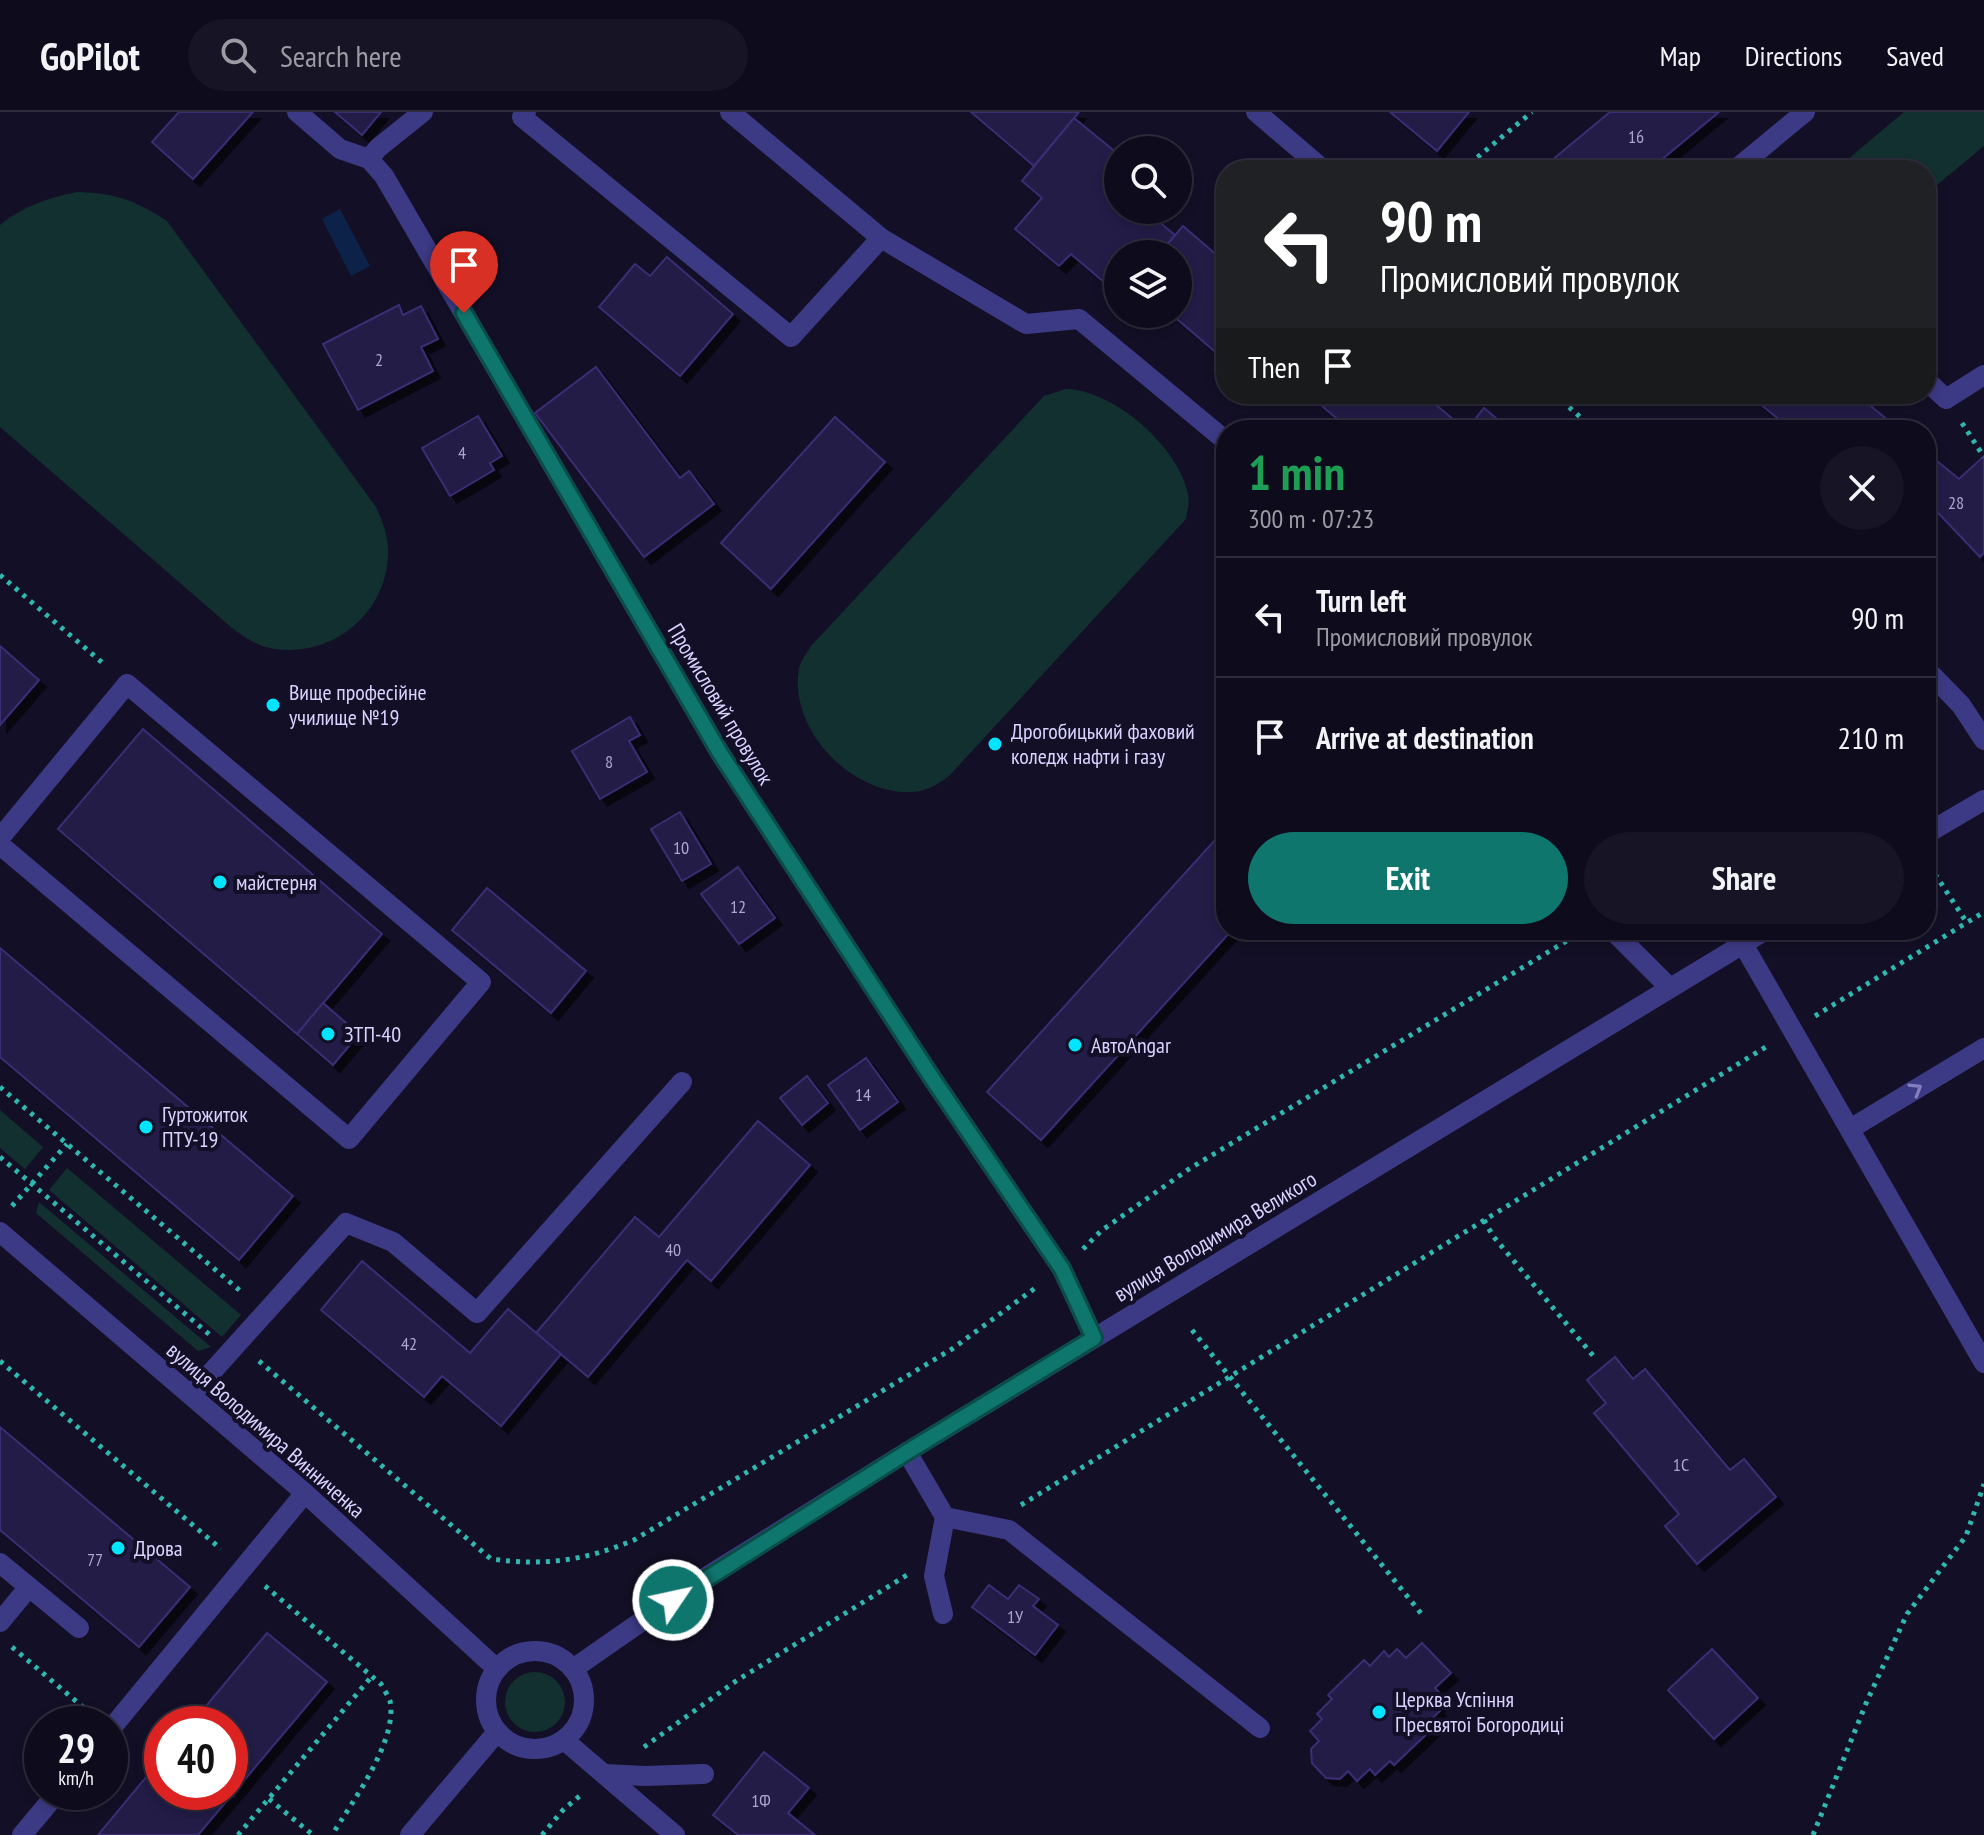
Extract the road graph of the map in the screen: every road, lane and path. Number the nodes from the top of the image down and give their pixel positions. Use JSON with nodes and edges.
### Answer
{"nodes":[{"id":1,"x":297,"y":112,"type":"edge"},
{"id":2,"x":423,"y":112,"type":"edge"},
{"id":3,"x":730,"y":112,"type":"edge"},
{"id":4,"x":1256,"y":112,"type":"edge"},
{"id":5,"x":1532,"y":112,"type":"edge"},
{"id":6,"x":1805,"y":112,"type":"edge"},
{"id":7,"x":522,"y":114,"type":"edge"},
{"id":8,"x":369,"y":159,"type":"junction"},
{"id":9,"x":1312,"y":160,"type":"edge"},
{"id":10,"x":1474,"y":160,"type":"edge"},
{"id":11,"x":1747,"y":160,"type":"edge"},
{"id":12,"x":881,"y":238,"type":"junction"},
{"id":13,"x":1984,"y":375,"type":"edge"},
{"id":14,"x":1936,"y":390,"type":"edge"},
{"id":15,"x":1946,"y":399,"type":"junction"},
{"id":16,"x":1565,"y":404,"type":"edge"},
{"id":17,"x":1584,"y":420,"type":"edge"},
{"id":18,"x":1216,"y":433,"type":"edge"},
{"id":19,"x":1984,"y":457,"type":"edge"},
{"id":20,"x":0,"y":575,"type":"edge"},
{"id":21,"x":1936,"y":679,"type":"edge"},
{"id":22,"x":127,"y":684,"type":"junction"},
{"id":23,"x":1984,"y":740,"type":"edge"},
{"id":24,"x":1984,"y":800,"type":"edge"},
{"id":25,"x":1936,"y":828,"type":"edge"},
{"id":26,"x":0,"y":838,"type":"edge"},
{"id":27,"x":0,"y":845,"type":"edge"},
{"id":28,"x":1936,"y":876,"type":"edge"},
{"id":29,"x":1984,"y":912,"type":"edge"},
{"id":30,"x":1967,"y":923,"type":"junction"},
{"id":31,"x":1567,"y":940,"type":"edge"},
{"id":32,"x":1622,"y":940,"type":"edge"},
{"id":33,"x":1750,"y":940,"type":"edge"},
{"id":34,"x":1743,"y":944,"type":"junction"},
{"id":35,"x":1670,"y":988,"type":"junction"},
{"id":36,"x":1792,"y":1030,"type":"junction"},
{"id":37,"x":1984,"y":1048,"type":"edge"},
{"id":38,"x":682,"y":1082,"type":"dead end"},
{"id":39,"x":0,"y":1087,"type":"edge"},
{"id":40,"x":1850,"y":1129,"type":"junction"},
{"id":41,"x":67,"y":1144,"type":"junction"},
{"id":42,"x":0,"y":1157,"type":"edge"},
{"id":43,"x":31,"y":1184,"type":"junction"},
{"id":44,"x":10,"y":1207,"type":"dead end"},
{"id":45,"x":1484,"y":1220,"type":"junction"},
{"id":46,"x":0,"y":1232,"type":"edge"},
{"id":47,"x":1062,"y":1269,"type":"junction"},
{"id":48,"x":266,"y":1313,"type":"junction"},
{"id":49,"x":1192,"y":1330,"type":"dead end"},
{"id":50,"x":1094,"y":1338,"type":"junction"},
{"id":51,"x":234,"y":1348,"type":"junction"},
{"id":52,"x":1595,"y":1358,"type":"dead end"},
{"id":53,"x":0,"y":1361,"type":"edge"},
{"id":54,"x":1984,"y":1363,"type":"edge"},
{"id":55,"x":1229,"y":1377,"type":"junction"},
{"id":56,"x":191,"y":1395,"type":"junction"},
{"id":57,"x":907,"y":1452,"type":"junction"},
{"id":58,"x":1984,"y":1484,"type":"edge"},
{"id":59,"x":305,"y":1493,"type":"junction"},
{"id":60,"x":945,"y":1517,"type":"junction"},
{"id":61,"x":987,"y":1526,"type":"junction"},
{"id":62,"x":938,"y":1555,"type":"junction"},
{"id":63,"x":0,"y":1563,"type":"edge"},
{"id":64,"x":244,"y":1568,"type":"junction"},
{"id":65,"x":29,"y":1587,"type":"junction"},
{"id":66,"x":943,"y":1614,"type":"dead end"},
{"id":67,"x":1424,"y":1617,"type":"dead end"},
{"id":68,"x":0,"y":1622,"type":"edge"},
{"id":69,"x":79,"y":1628,"type":"dead end"},
{"id":70,"x":12,"y":1647,"type":"dead end"},
{"id":71,"x":497,"y":1669,"type":"junction"},
{"id":72,"x":573,"y":1669,"type":"junction"},
{"id":73,"x":372,"y":1676,"type":"junction"},
{"id":74,"x":81,"y":1706,"type":"edge"},
{"id":75,"x":128,"y":1708,"type":"edge"},
{"id":76,"x":1260,"y":1728,"type":"dead end"},
{"id":77,"x":497,"y":1732,"type":"junction"},
{"id":78,"x":564,"y":1740,"type":"junction"},
{"id":79,"x":605,"y":1774,"type":"junction"},
{"id":80,"x":704,"y":1774,"type":"dead end"},
{"id":81,"x":269,"y":1799,"type":"junction"},
{"id":82,"x":43,"y":1810,"type":"edge"},
{"id":83,"x":22,"y":1835,"type":"edge"},
{"id":84,"x":238,"y":1835,"type":"edge"},
{"id":85,"x":313,"y":1835,"type":"edge"},
{"id":86,"x":332,"y":1835,"type":"edge"},
{"id":87,"x":410,"y":1835,"type":"edge"},
{"id":88,"x":542,"y":1835,"type":"edge"},
{"id":89,"x":675,"y":1835,"type":"edge"},
{"id":90,"x":1813,"y":1835,"type":"edge"}],
"edges":[{"from":1,"to":8,"type":"street","name":"Промисловий провулок"},
{"from":2,"to":8,"type":"street"},
{"from":3,"to":12,"type":"street"},
{"from":4,"to":9,"type":"street"},
{"from":5,"to":10,"type":"path"},
{"from":6,"to":11,"type":"street"},
{"from":7,"to":12,"type":"street"},
{"from":8,"to":47,"type":"street","name":"Промисловий провулок"},
{"from":12,"to":18,"type":"street"},
{"from":13,"to":15,"type":"street"},
{"from":14,"to":15,"type":"street"},
{"from":15,"to":19,"type":"path"},
{"from":16,"to":17,"type":"path"},
{"from":20,"to":22,"type":"path"},
{"from":21,"to":23,"type":"street"},
{"from":22,"to":26,"type":"street"},
{"from":22,"to":27,"type":"street"},
{"from":24,"to":25,"type":"street"},
{"from":28,"to":30,"type":"path"},
{"from":29,"to":30,"type":"path"},
{"from":30,"to":36,"type":"path"},
{"from":31,"to":47,"type":"path"},
{"from":32,"to":35,"type":"street"},
{"from":33,"to":34,"type":"street","name":"вулиця Володимира Великого"},
{"from":34,"to":35,"type":"street","name":"вулиця Володимира Великого"},
{"from":34,"to":36,"type":"street"},
{"from":35,"to":50,"type":"street","name":"вулиця Володимира Великого"},
{"from":36,"to":40,"type":"street"},
{"from":36,"to":45,"type":"path"},
{"from":40,"to":37,"type":"street","one_way":true},
{"from":38,"to":48,"type":"street"},
{"from":39,"to":41,"type":"path"},
{"from":40,"to":54,"type":"street"},
{"from":41,"to":43,"type":"path"},
{"from":41,"to":48,"type":"path"},
{"from":42,"to":43,"type":"path"},
{"from":43,"to":44,"type":"path"},
{"from":43,"to":51,"type":"path"},
{"from":45,"to":52,"type":"path"},
{"from":45,"to":55,"type":"path"},
{"from":46,"to":56,"type":"street","name":"вулиця Володимира Винниченка"},
{"from":47,"to":50,"type":"street","name":"Промисловий провулок"},
{"from":47,"to":51,"type":"path"},
{"from":48,"to":51,"type":"street"},
{"from":49,"to":55,"type":"path"},
{"from":50,"to":57,"type":"street","name":"вулиця Володимира Великого"},
{"from":51,"to":56,"type":"street"},
{"from":53,"to":64,"type":"path"},
{"from":55,"to":61,"type":"path"},
{"from":55,"to":67,"type":"path"},
{"from":56,"to":59,"type":"street","name":"вулиця Володимира Винниченка"},
{"from":57,"to":60,"type":"street"},
{"from":57,"to":72,"type":"street","name":"вулиця Володимира Великого"},
{"from":58,"to":90,"type":"path"},
{"from":59,"to":64,"type":"street"},
{"from":59,"to":71,"type":"street","name":"вулиця Володимира Винниченка"},
{"from":60,"to":61,"type":"street"},
{"from":60,"to":62,"type":"street"},
{"from":61,"to":76,"type":"street"},
{"from":62,"to":66,"type":"street"},
{"from":62,"to":79,"type":"path"},
{"from":63,"to":65,"type":"street"},
{"from":64,"to":73,"type":"path"},
{"from":64,"to":75,"type":"street"},
{"from":65,"to":68,"type":"street"},
{"from":65,"to":69,"type":"street"},
{"from":70,"to":74,"type":"path"},
{"from":71,"to":72,"type":"street"},
{"from":71,"to":77,"type":"street"},
{"from":72,"to":78,"type":"street"},
{"from":73,"to":81,"type":"path"},
{"from":73,"to":86,"type":"path"},
{"from":77,"to":78,"type":"street"},
{"from":77,"to":87,"type":"street"},
{"from":78,"to":79,"type":"street"},
{"from":79,"to":80,"type":"street"},
{"from":79,"to":88,"type":"path"},
{"from":79,"to":89,"type":"street"},
{"from":81,"to":84,"type":"path"},
{"from":81,"to":85,"type":"path"},
{"from":82,"to":83,"type":"street"}]}
